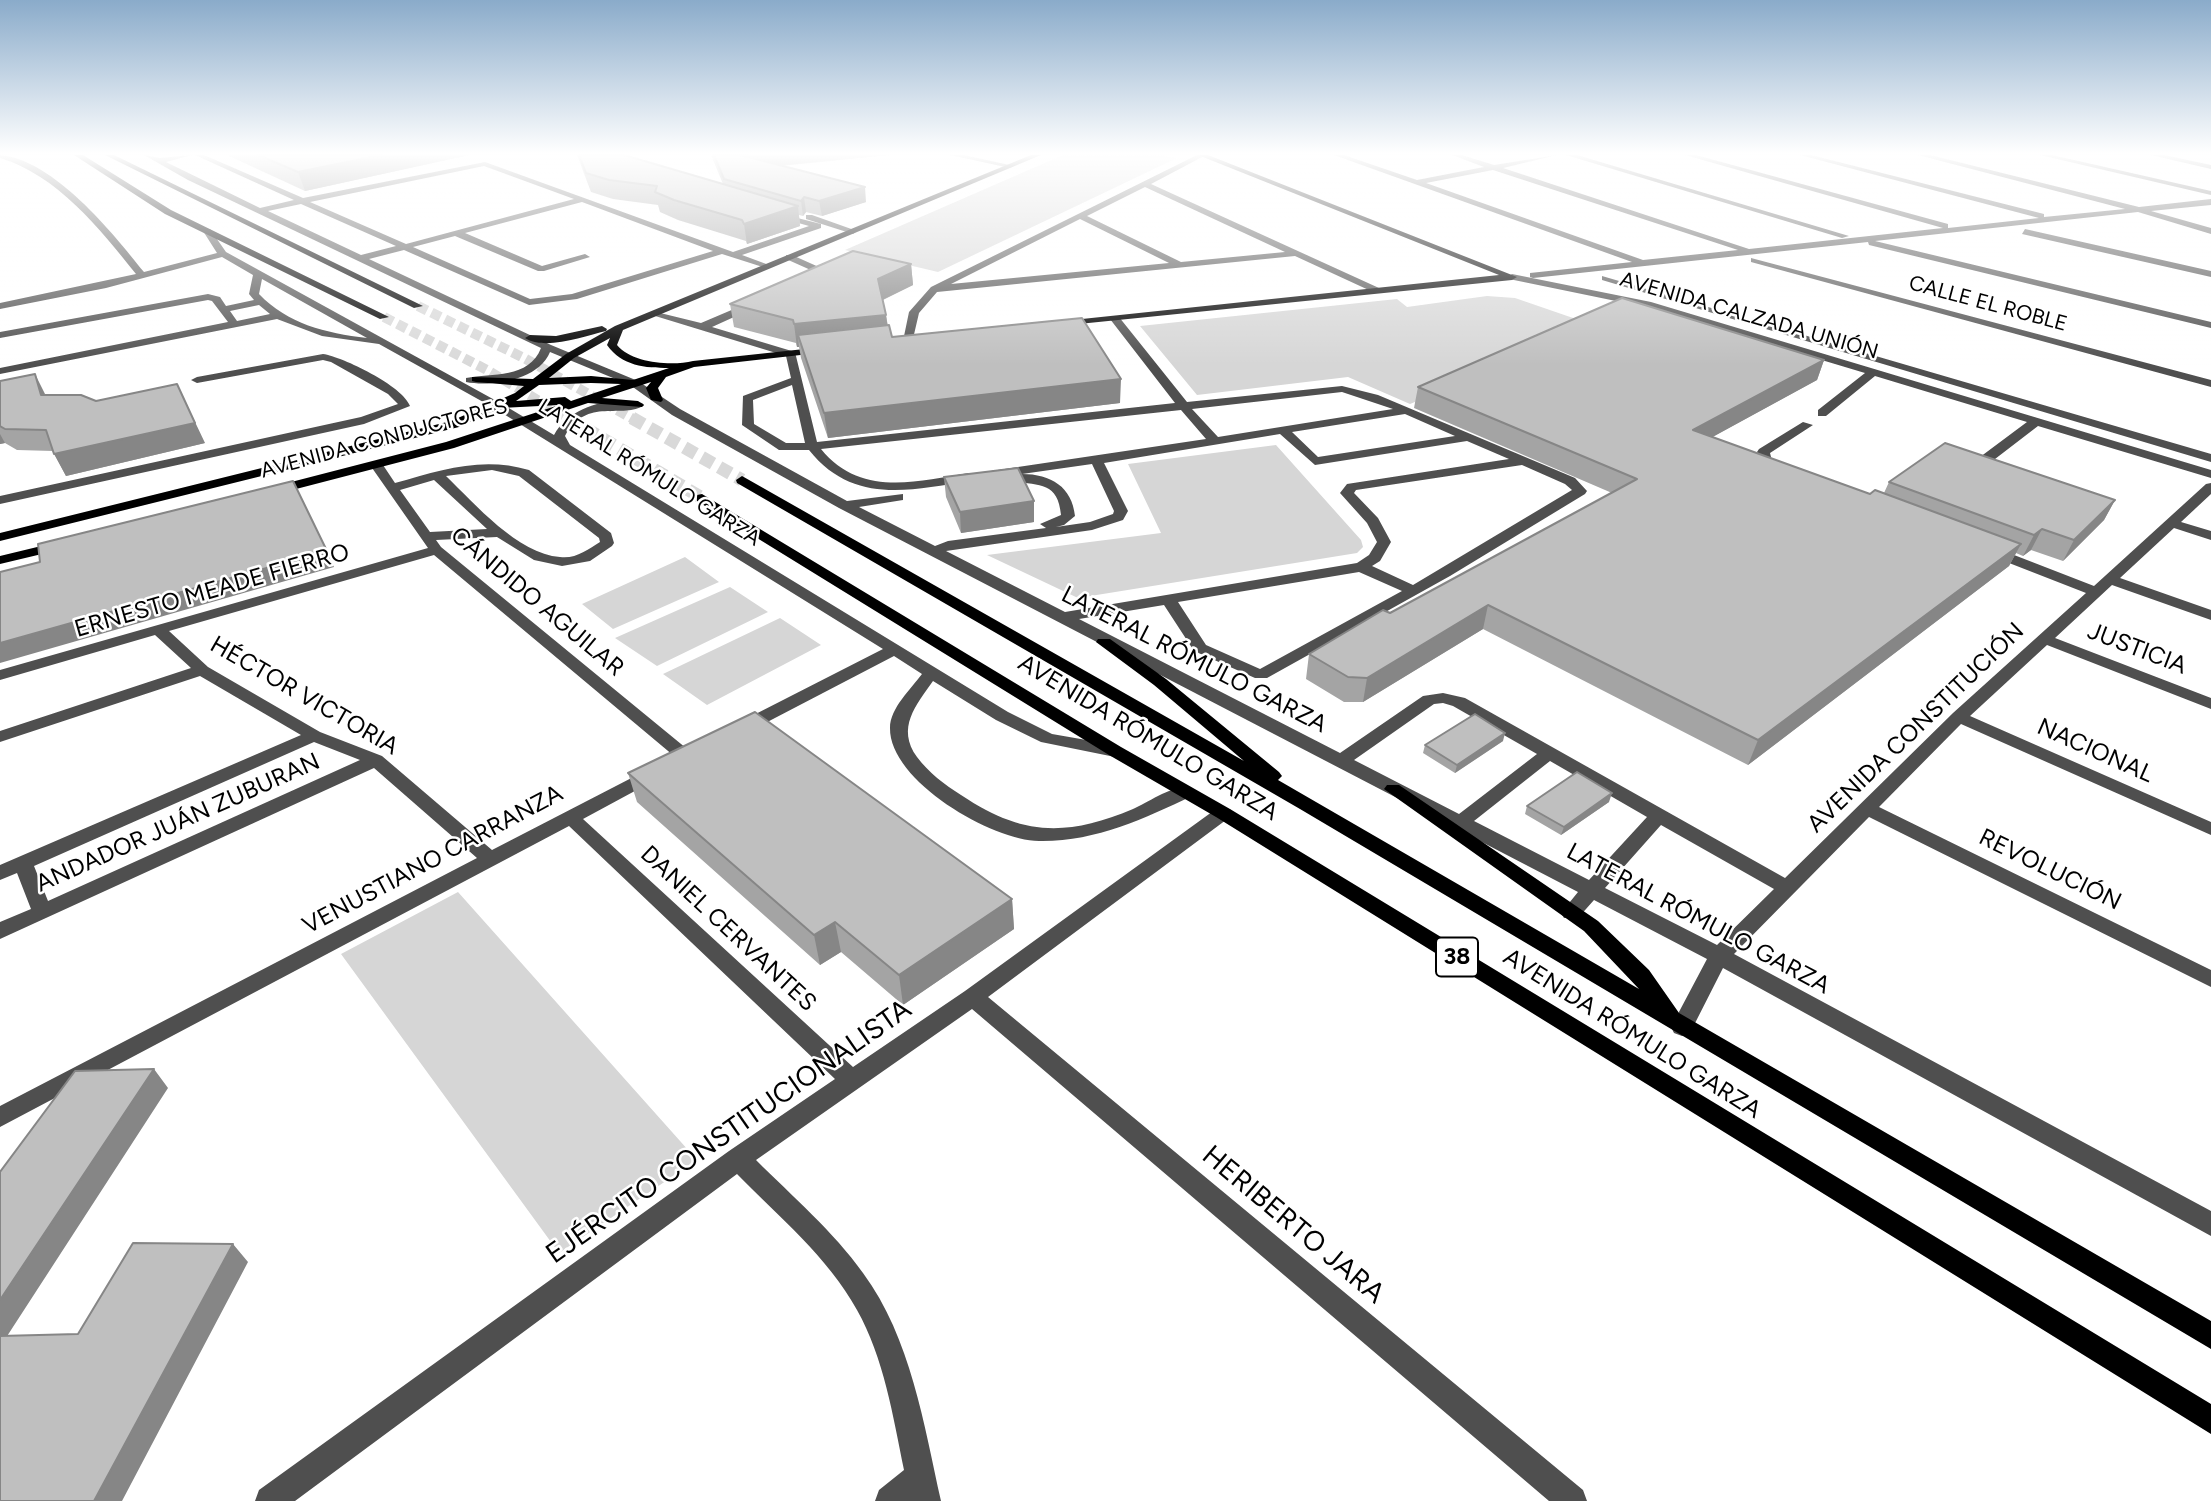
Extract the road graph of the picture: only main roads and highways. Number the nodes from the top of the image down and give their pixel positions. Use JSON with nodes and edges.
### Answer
{"nodes":[{"id":1,"x":193,"y":225,"type":"edge"},
{"id":2,"x":255,"y":225,"type":"edge"},
{"id":3,"x":867,"y":225,"type":"edge"},
{"id":4,"x":1380,"y":225,"type":"edge"},
{"id":5,"x":418,"y":306,"type":"tunnel mouth"},
{"id":6,"x":656,"y":313,"type":"junction"},
{"id":7,"x":384,"y":317,"type":"tunnel mouth"},
{"id":8,"x":1046,"y":326,"type":"edge"},
{"id":9,"x":619,"y":328,"type":"junction"},
{"id":10,"x":530,"y":338,"type":"road end"},
{"id":11,"x":922,"y":339,"type":"edge"},
{"id":12,"x":895,"y":342,"type":"edge"},
{"id":13,"x":830,"y":349,"type":"edge"},
{"id":14,"x":693,"y":364,"type":"junction"},
{"id":15,"x":664,"y":372,"type":"junction"},
{"id":16,"x":476,"y":379,"type":"road end"},
{"id":17,"x":536,"y":382,"type":"junction"},
{"id":18,"x":634,"y":383,"type":"junction"},
{"id":19,"x":583,"y":401,"type":"junction"},
{"id":20,"x":498,"y":406,"type":"junction"},
{"id":21,"x":742,"y":480,"type":"tunnel mouth"},
{"id":22,"x":258,"y":495,"type":"edge"},
{"id":23,"x":702,"y":498,"type":"tunnel mouth"},
{"id":24,"x":0,"y":537,"type":"edge"},
{"id":25,"x":77,"y":541,"type":"edge"},
{"id":26,"x":0,"y":560,"type":"edge"},
{"id":27,"x":1104,"y":642,"type":"road end"},
{"id":28,"x":1393,"y":789,"type":"road end"},
{"id":29,"x":1307,"y":805,"type":"junction"},
{"id":30,"x":1679,"y":1024,"type":"junction"},
{"id":31,"x":2211,"y":1336,"type":"edge"},
{"id":32,"x":2211,"y":1420,"type":"edge"}],
"edges":[{"from":1,"to":7,"type":"main road"},
{"from":2,"to":5,"type":"main road"},
{"from":3,"to":6,"type":"main road"},
{"from":4,"to":8,"type":"main road","name":"AVENIDA CALZADA UNIÓN"},
{"from":6,"to":9,"type":"main road","name":"AVENIDA CONDUCTORES"},
{"from":6,"to":10,"type":"main road"},
{"from":9,"to":14,"type":"main road"},
{"from":9,"to":17,"type":"main road","name":"AVENIDA CONDUCTORES"},
{"from":11,"to":12,"type":"main road"},
{"from":13,"to":14,"type":"main road"},
{"from":14,"to":15,"type":"main road","name":"AVENIDA CONDUCTORES"},
{"from":15,"to":18,"type":"main road","name":"AVENIDA CONDUCTORES"},
{"from":15,"to":19,"type":"main road"},
{"from":16,"to":17,"type":"main road"},
{"from":17,"to":18,"type":"main road"},
{"from":17,"to":20,"type":"main road","name":"AVENIDA CONDUCTORES"},
{"from":18,"to":19,"type":"main road","name":"AVENIDA CONDUCTORES"},
{"from":19,"to":20,"type":"main road"},
{"from":19,"to":22,"type":"main road","name":"AVENIDA CONDUCTORES"},
{"from":20,"to":24,"type":"main road","name":"AVENIDA CONDUCTORES"},
{"from":21,"to":29,"type":"main road","name":"AVENIDA RÓMULO GARZA","number":"38"},
{"from":23,"to":32,"type":"main road","name":"AVENIDA RÓMULO GARZA","number":"38"},
{"from":25,"to":26,"type":"main road"},
{"from":27,"to":29,"type":"main road"},
{"from":28,"to":30,"type":"main road"},
{"from":29,"to":30,"type":"main road","name":"AVENIDA RÓMULO GARZA","number":"38"},
{"from":30,"to":31,"type":"main road","name":"AVENIDA RÓMULO GARZA","number":"38"}]}
